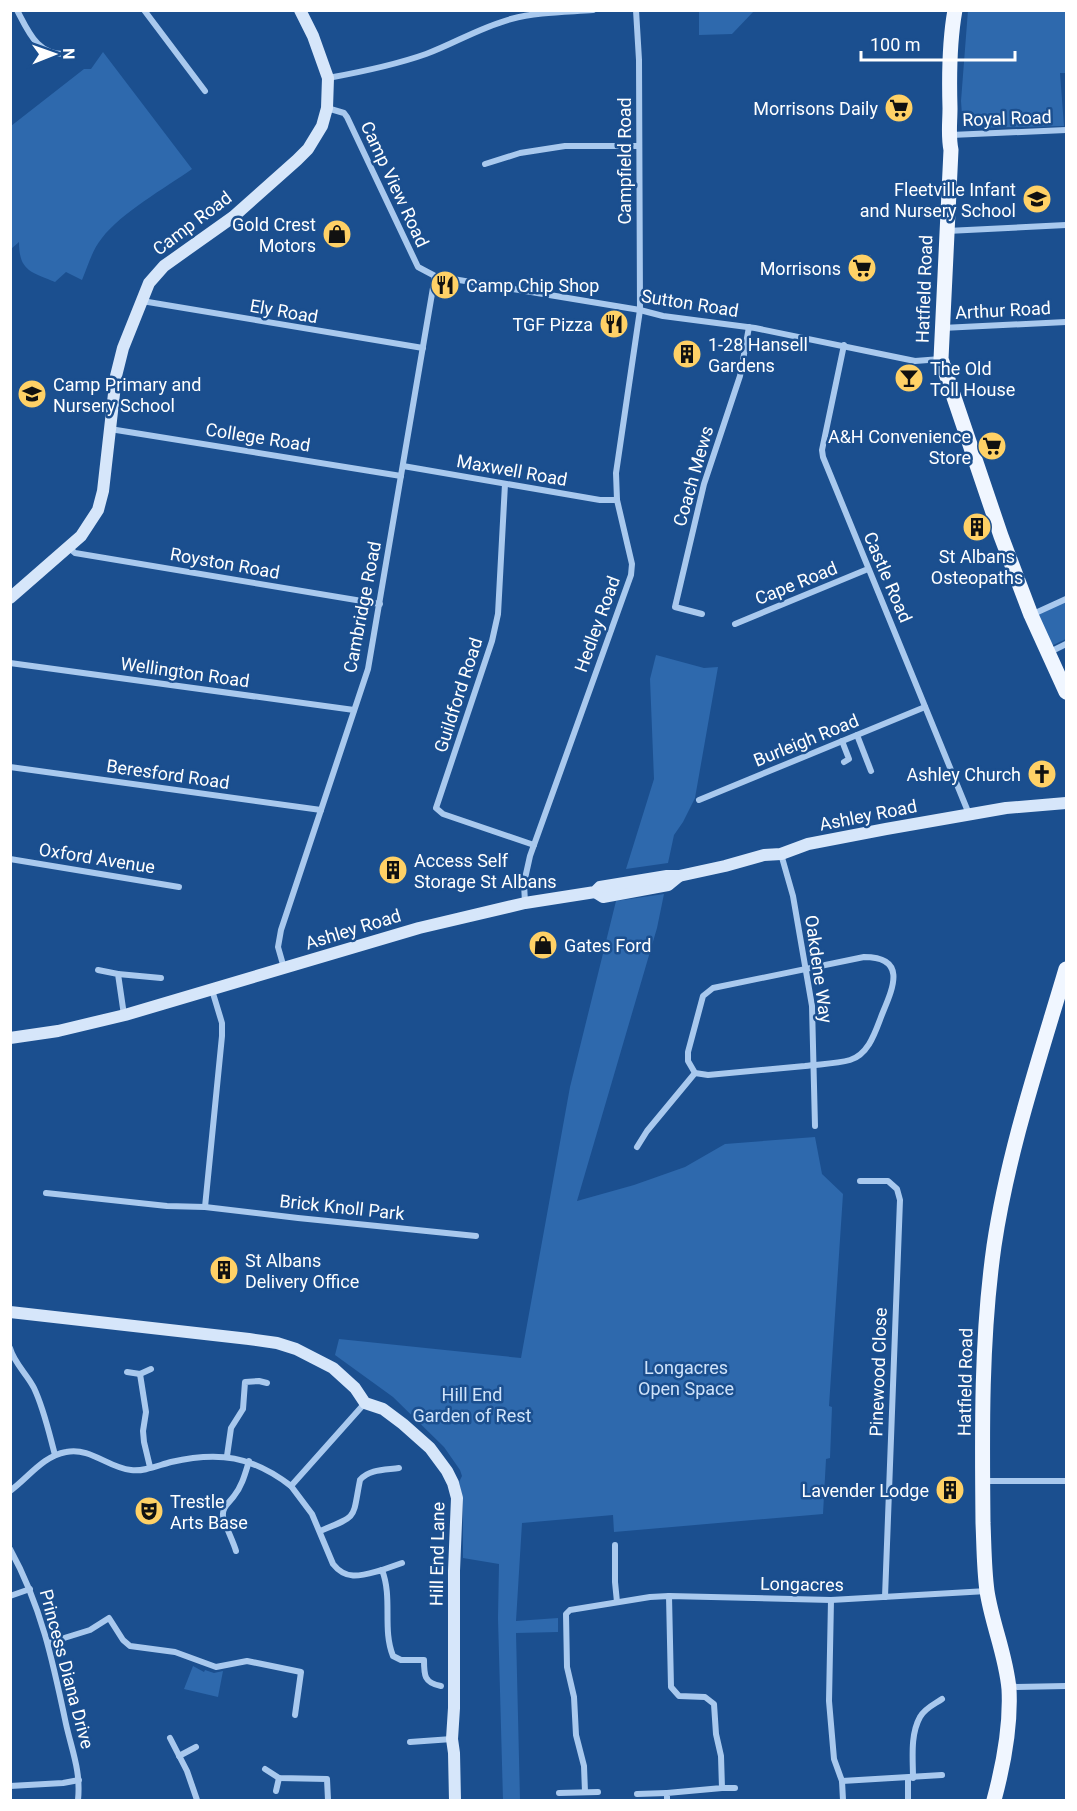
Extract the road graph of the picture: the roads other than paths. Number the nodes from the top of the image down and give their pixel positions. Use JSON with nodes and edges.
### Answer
{"nodes":[{"id":1,"x":16,"y":10,"type":"edge"},
{"id":2,"x":154,"y":10,"type":"edge"},
{"id":3,"x":300,"y":10,"type":"edge"},
{"id":4,"x":593,"y":10,"type":"edge"},
{"id":5,"x":636,"y":10,"type":"edge"},
{"id":6,"x":955,"y":10,"type":"edge"},
{"id":7,"x":146,"y":13,"type":"edge"},
{"id":8,"x":67,"y":54,"type":"dead end"},
{"id":9,"x":328,"y":78,"type":"junction"},
{"id":10,"x":205,"y":91,"type":"dead end"},
{"id":11,"x":327,"y":108,"type":"junction"},
{"id":12,"x":1066,"y":130,"type":"edge"},
{"id":13,"x":948,"y":135,"type":"junction"},
{"id":14,"x":639,"y":146,"type":"junction"},
{"id":15,"x":485,"y":164,"type":"dead end"},
{"id":16,"x":1066,"y":225,"type":"edge"},
{"id":17,"x":946,"y":231,"type":"junction"},
{"id":18,"x":435,"y":276,"type":"junction"},
{"id":19,"x":141,"y":301,"type":"junction"},
{"id":20,"x":640,"y":310,"type":"junction"},
{"id":21,"x":1066,"y":322,"type":"edge"},
{"id":22,"x":748,"y":327,"type":"junction"},
{"id":23,"x":942,"y":328,"type":"junction"},
{"id":24,"x":844,"y":345,"type":"junction"},
{"id":25,"x":423,"y":348,"type":"junction"},
{"id":26,"x":941,"y":359,"type":"junction"},
{"id":27,"x":110,"y":429,"type":"junction"},
{"id":28,"x":403,"y":466,"type":"junction"},
{"id":29,"x":401,"y":476,"type":"junction"},
{"id":30,"x":506,"y":484,"type":"junction"},
{"id":31,"x":617,"y":500,"type":"junction"},
{"id":32,"x":68,"y":547,"type":"junction"},
{"id":33,"x":868,"y":570,"type":"junction"},
{"id":34,"x":10,"y":598,"type":"edge"},
{"id":35,"x":1066,"y":599,"type":"edge"},
{"id":36,"x":380,"y":604,"type":"junction"},
{"id":37,"x":702,"y":614,"type":"dead end"},
{"id":38,"x":1031,"y":615,"type":"junction"},
{"id":39,"x":735,"y":624,"type":"dead end"},
{"id":40,"x":1066,"y":644,"type":"edge"},
{"id":41,"x":1047,"y":653,"type":"junction"},
{"id":42,"x":10,"y":663,"type":"edge"},
{"id":43,"x":1066,"y":692,"type":"edge"},
{"id":44,"x":925,"y":707,"type":"junction"},
{"id":45,"x":354,"y":710,"type":"junction"},
{"id":46,"x":857,"y":735,"type":"junction"},
{"id":47,"x":842,"y":741,"type":"junction"},
{"id":48,"x":844,"y":762,"type":"dead end"},
{"id":49,"x":10,"y":767,"type":"edge"},
{"id":50,"x":871,"y":771,"type":"dead end"},
{"id":51,"x":699,"y":800,"type":"dead end"},
{"id":52,"x":1066,"y":803,"type":"edge"},
{"id":53,"x":321,"y":810,"type":"junction"},
{"id":54,"x":969,"y":814,"type":"junction"},
{"id":55,"x":534,"y":845,"type":"junction"},
{"id":56,"x":781,"y":854,"type":"junction"},
{"id":57,"x":10,"y":859,"type":"edge"},
{"id":58,"x":179,"y":887,"type":"dead end"},
{"id":59,"x":525,"y":903,"type":"junction"},
{"id":60,"x":806,"y":968,"type":"junction"},
{"id":61,"x":284,"y":969,"type":"junction"},
{"id":62,"x":1066,"y":969,"type":"edge"},
{"id":63,"x":99,"y":970,"type":"dead end"},
{"id":64,"x":118,"y":974,"type":"junction"},
{"id":65,"x":161,"y":978,"type":"dead end"},
{"id":66,"x":212,"y":990,"type":"junction"},
{"id":67,"x":124,"y":1016,"type":"junction"},
{"id":68,"x":10,"y":1038,"type":"edge"},
{"id":69,"x":815,"y":1065,"type":"junction"},
{"id":70,"x":694,"y":1073,"type":"junction"},
{"id":71,"x":815,"y":1126,"type":"dead end"},
{"id":72,"x":637,"y":1147,"type":"dead end"},
{"id":73,"x":860,"y":1181,"type":"dead end"},
{"id":74,"x":46,"y":1193,"type":"dead end"},
{"id":75,"x":205,"y":1207,"type":"junction"},
{"id":76,"x":476,"y":1236,"type":"dead end"},
{"id":77,"x":10,"y":1312,"type":"edge"},
{"id":78,"x":10,"y":1348,"type":"edge"},
{"id":79,"x":151,"y":1369,"type":"dead end"},
{"id":80,"x":127,"y":1372,"type":"dead end"},
{"id":81,"x":140,"y":1374,"type":"junction"},
{"id":82,"x":237,"y":1377,"type":"dead end"},
{"id":83,"x":245,"y":1382,"type":"junction"},
{"id":84,"x":267,"y":1383,"type":"dead end"},
{"id":85,"x":365,"y":1403,"type":"junction"},
{"id":86,"x":55,"y":1455,"type":"junction"},
{"id":87,"x":228,"y":1456,"type":"junction"},
{"id":88,"x":249,"y":1461,"type":"junction"},
{"id":89,"x":150,"y":1467,"type":"junction"},
{"id":90,"x":399,"y":1468,"type":"dead end"},
{"id":91,"x":984,"y":1481,"type":"junction"},
{"id":92,"x":1066,"y":1481,"type":"edge"},
{"id":93,"x":291,"y":1486,"type":"junction"},
{"id":94,"x":10,"y":1491,"type":"edge"},
{"id":95,"x":320,"y":1531,"type":"junction"},
{"id":96,"x":615,"y":1545,"type":"dead end"},
{"id":97,"x":10,"y":1549,"type":"edge"},
{"id":98,"x":236,"y":1551,"type":"dead end"},
{"id":99,"x":402,"y":1563,"type":"dead end"},
{"id":100,"x":382,"y":1570,"type":"junction"},
{"id":101,"x":30,"y":1589,"type":"junction"},
{"id":102,"x":987,"y":1591,"type":"junction"},
{"id":103,"x":10,"y":1596,"type":"edge"},
{"id":104,"x":669,"y":1596,"type":"junction"},
{"id":105,"x":885,"y":1597,"type":"junction"},
{"id":106,"x":831,"y":1600,"type":"junction"},
{"id":107,"x":617,"y":1602,"type":"junction"},
{"id":108,"x":48,"y":1643,"type":"junction"},
{"id":109,"x":441,"y":1686,"type":"dead end"},
{"id":110,"x":1066,"y":1686,"type":"edge"},
{"id":111,"x":1008,"y":1687,"type":"junction"},
{"id":112,"x":942,"y":1699,"type":"dead end"},
{"id":113,"x":295,"y":1715,"type":"dead end"},
{"id":114,"x":170,"y":1738,"type":"dead end"},
{"id":115,"x":452,"y":1739,"type":"junction"},
{"id":116,"x":410,"y":1742,"type":"dead end"},
{"id":117,"x":196,"y":1747,"type":"dead end"},
{"id":118,"x":179,"y":1756,"type":"junction"},
{"id":119,"x":265,"y":1769,"type":"dead end"},
{"id":120,"x":942,"y":1775,"type":"dead end"},
{"id":121,"x":279,"y":1778,"type":"junction"},
{"id":122,"x":910,"y":1778,"type":"junction"},
{"id":123,"x":79,"y":1780,"type":"junction"},
{"id":124,"x":842,"y":1781,"type":"junction"},
{"id":125,"x":10,"y":1786,"type":"edge"},
{"id":126,"x":722,"y":1788,"type":"junction"},
{"id":127,"x":735,"y":1788,"type":"dead end"},
{"id":128,"x":276,"y":1791,"type":"dead end"},
{"id":129,"x":585,"y":1792,"type":"junction"},
{"id":130,"x":598,"y":1792,"type":"dead end"},
{"id":131,"x":559,"y":1793,"type":"dead end"},
{"id":132,"x":637,"y":1794,"type":"dead end"},
{"id":133,"x":667,"y":1797,"type":"edge"},
{"id":134,"x":78,"y":1800,"type":"edge"},
{"id":135,"x":196,"y":1800,"type":"edge"},
{"id":136,"x":328,"y":1800,"type":"edge"},
{"id":137,"x":455,"y":1800,"type":"edge"},
{"id":138,"x":843,"y":1800,"type":"edge"},
{"id":139,"x":908,"y":1800,"type":"edge"},
{"id":140,"x":994,"y":1800,"type":"edge"}],
"edges":[{"from":1,"to":8,"type":"street"},
{"from":2,"to":7,"type":"street"},
{"from":3,"to":9,"type":"street","name":"Camp Road"},
{"from":4,"to":9,"type":"street"},
{"from":5,"to":14,"type":"street","name":"Campfield Road"},
{"from":6,"to":13,"type":"main road","name":"Hatfield Road"},
{"from":7,"to":10,"type":"street"},
{"from":9,"to":11,"type":"street","name":"Camp Road"},
{"from":11,"to":18,"type":"street","name":"Camp View Road"},
{"from":11,"to":19,"type":"street","name":"Camp Road"},
{"from":12,"to":13,"type":"street","name":"Royal Road"},
{"from":13,"to":17,"type":"main road","name":"Hatfield Road"},
{"from":14,"to":15,"type":"street"},
{"from":14,"to":20,"type":"street","name":"Campfield Road"},
{"from":16,"to":17,"type":"street"},
{"from":17,"to":23,"type":"main road","name":"Hatfield Road"},
{"from":18,"to":20,"type":"street","name":"Sutton Road"},
{"from":18,"to":25,"type":"street","name":"Cambridge Road"},
{"from":19,"to":25,"type":"street","name":"Ely Road"},
{"from":19,"to":27,"type":"street","name":"Camp Road"},
{"from":20,"to":22,"type":"street","name":"Sutton Road"},
{"from":20,"to":31,"type":"street","name":"Hedley Road"},
{"from":21,"to":23,"type":"street","name":"Arthur Road"},
{"from":22,"to":24,"type":"street","name":"Sutton Road"},
{"from":22,"to":37,"type":"street","name":"Coach Mews"},
{"from":23,"to":26,"type":"main road","name":"Hatfield Road"},
{"from":24,"to":26,"type":"street","name":"Sutton Road"},
{"from":24,"to":33,"type":"street","name":"Castle Road"},
{"from":25,"to":28,"type":"street","name":"Cambridge Road"},
{"from":26,"to":38,"type":"main road","name":"Hatfield Road"},
{"from":27,"to":29,"type":"street","name":"College Road"},
{"from":27,"to":32,"type":"street","name":"Camp Road"},
{"from":28,"to":29,"type":"street","name":"Cambridge Road"},
{"from":28,"to":30,"type":"street","name":"Maxwell Road"},
{"from":29,"to":36,"type":"street","name":"Cambridge Road"},
{"from":30,"to":31,"type":"street","name":"Maxwell Road"},
{"from":30,"to":55,"type":"street","name":"Guildford Road"},
{"from":31,"to":55,"type":"street","name":"Hedley Road"},
{"from":32,"to":34,"type":"street","name":"Camp Road"},
{"from":32,"to":36,"type":"street","name":"Royston Road"},
{"from":33,"to":39,"type":"street","name":"Cape Road"},
{"from":33,"to":44,"type":"street","name":"Castle Road"},
{"from":35,"to":38,"type":"street"},
{"from":36,"to":45,"type":"street","name":"Cambridge Road"},
{"from":38,"to":41,"type":"main road","name":"Hatfield Road"},
{"from":40,"to":41,"type":"street"},
{"from":41,"to":43,"type":"main road","name":"Hatfield Road"},
{"from":42,"to":45,"type":"street","name":"Wellington Road"},
{"from":44,"to":46,"type":"street","name":"Burleigh Road"},
{"from":44,"to":54,"type":"street","name":"Castle Road"},
{"from":45,"to":53,"type":"street","name":"Cambridge Road"},
{"from":46,"to":47,"type":"street","name":"Burleigh Road"},
{"from":46,"to":50,"type":"street"},
{"from":47,"to":48,"type":"street"},
{"from":47,"to":51,"type":"street","name":"Burleigh Road"},
{"from":49,"to":53,"type":"street","name":"Beresford Road"},
{"from":52,"to":54,"type":"street","name":"Ashley Road"},
{"from":53,"to":61,"type":"street","name":"Cambridge Road"},
{"from":54,"to":56,"type":"street","name":"Ashley Road"},
{"from":55,"to":59,"type":"street","name":"Hedley Road"},
{"from":56,"to":59,"type":"street","name":"Ashley Road"},
{"from":56,"to":60,"type":"street","name":"Oakdene Way"},
{"from":57,"to":58,"type":"street","name":"Oxford Avenue"},
{"from":59,"to":61,"type":"street","name":"Ashley Road"},
{"from":60,"to":69,"type":"street","name":"Oakdene Way"},
{"from":60,"to":69,"type":"street"},
{"from":60,"to":70,"type":"street"},
{"from":61,"to":66,"type":"street","name":"Ashley Road"},
{"from":62,"to":91,"type":"main road","name":"Hatfield Road"},
{"from":63,"to":64,"type":"street"},
{"from":64,"to":65,"type":"street"},
{"from":64,"to":67,"type":"street"},
{"from":66,"to":67,"type":"street","name":"Ashley Road"},
{"from":66,"to":75,"type":"street"},
{"from":67,"to":68,"type":"street","name":"Ashley Road"},
{"from":69,"to":70,"type":"street"},
{"from":69,"to":71,"type":"street","name":"Oakdene Way"},
{"from":70,"to":72,"type":"street"},
{"from":73,"to":105,"type":"street","name":"Pinewood Close"},
{"from":74,"to":75,"type":"street","name":"Brick Knoll Park"},
{"from":75,"to":76,"type":"street","name":"Brick Knoll Park"},
{"from":77,"to":85,"type":"street","name":"Hill End Lane"},
{"from":78,"to":86,"type":"street"},
{"from":79,"to":81,"type":"street"},
{"from":80,"to":81,"type":"street"},
{"from":81,"to":89,"type":"street"},
{"from":82,"to":83,"type":"street"},
{"from":83,"to":84,"type":"street"},
{"from":83,"to":87,"type":"street"},
{"from":85,"to":93,"type":"street"},
{"from":85,"to":115,"type":"street","name":"Hill End Lane"},
{"from":86,"to":89,"type":"street"},
{"from":86,"to":94,"type":"street"},
{"from":87,"to":88,"type":"street"},
{"from":87,"to":89,"type":"street"},
{"from":88,"to":93,"type":"street"},
{"from":88,"to":98,"type":"street"},
{"from":90,"to":95,"type":"street"},
{"from":91,"to":92,"type":"street"},
{"from":91,"to":102,"type":"main road","name":"Hatfield Road"},
{"from":93,"to":95,"type":"street"},
{"from":95,"to":100,"type":"street"},
{"from":96,"to":107,"type":"street"},
{"from":97,"to":101,"type":"street","name":"Princess Diana Drive"},
{"from":99,"to":100,"type":"street"},
{"from":100,"to":109,"type":"street"},
{"from":101,"to":103,"type":"street"},
{"from":101,"to":108,"type":"street","name":"Princess Diana Drive"},
{"from":102,"to":105,"type":"street","name":"Longacres"},
{"from":102,"to":111,"type":"main road","name":"Hatfield Road"},
{"from":104,"to":106,"type":"street","name":"Longacres"},
{"from":104,"to":107,"type":"street","name":"Longacres"},
{"from":104,"to":126,"type":"street"},
{"from":105,"to":106,"type":"street","name":"Longacres"},
{"from":106,"to":124,"type":"street"},
{"from":107,"to":129,"type":"street","name":"Longacres"},
{"from":108,"to":113,"type":"street"},
{"from":108,"to":123,"type":"street","name":"Princess Diana Drive"},
{"from":110,"to":111,"type":"street"},
{"from":111,"to":140,"type":"main road","name":"Hatfield Road"},
{"from":112,"to":122,"type":"street"},
{"from":114,"to":118,"type":"street"},
{"from":115,"to":116,"type":"street"},
{"from":115,"to":137,"type":"street","name":"Hill End Lane"},
{"from":117,"to":118,"type":"street"},
{"from":118,"to":135,"type":"street"},
{"from":119,"to":121,"type":"street"},
{"from":120,"to":122,"type":"street"},
{"from":121,"to":128,"type":"street"},
{"from":121,"to":136,"type":"street"},
{"from":122,"to":124,"type":"street"},
{"from":122,"to":139,"type":"street"},
{"from":123,"to":125,"type":"street"},
{"from":123,"to":134,"type":"street","name":"Princess Diana Drive"},
{"from":124,"to":138,"type":"street"},
{"from":126,"to":127,"type":"street"},
{"from":126,"to":133,"type":"street"},
{"from":129,"to":130,"type":"street"},
{"from":129,"to":131,"type":"street"},
{"from":132,"to":133,"type":"street"}]}
